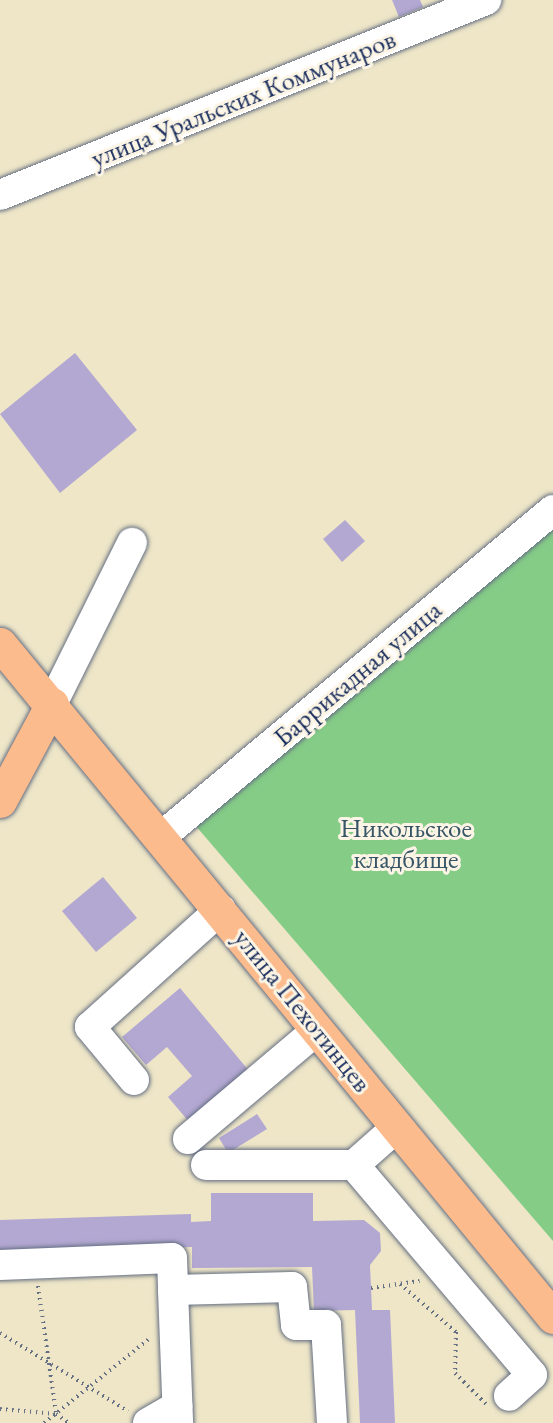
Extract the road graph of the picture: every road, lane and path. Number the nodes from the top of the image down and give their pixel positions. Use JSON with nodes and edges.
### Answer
{"nodes":[{"id":1,"x":486,"y":0,"type":"edge"},
{"id":2,"x":0,"y":195,"type":"edge"},
{"id":3,"x":553,"y":510,"type":"edge"},
{"id":4,"x":132,"y":543,"type":"dead end"},
{"id":5,"x":0,"y":644,"type":"edge"},
{"id":6,"x":52,"y":704,"type":"junction"},
{"id":7,"x":0,"y":801,"type":"edge"},
{"id":8,"x":162,"y":836,"type":"junction"},
{"id":9,"x":220,"y":909,"type":"junction"},
{"id":10,"x":318,"y":1029,"type":"junction"},
{"id":11,"x":134,"y":1080,"type":"dead end"},
{"id":12,"x":397,"y":1127,"type":"junction"},
{"id":13,"x":188,"y":1139,"type":"dead end"},
{"id":14,"x":354,"y":1164,"type":"junction"},
{"id":15,"x":206,"y":1165,"type":"dead end"},
{"id":16,"x":35,"y":1264,"type":"junction"},
{"id":17,"x":0,"y":1265,"type":"edge"},
{"id":18,"x":400,"y":1284,"type":"dead end"},
{"id":19,"x":173,"y":1290,"type":"junction"},
{"id":20,"x":553,"y":1317,"type":"edge"},
{"id":21,"x":0,"y":1333,"type":"edge"},
{"id":22,"x":49,"y":1363,"type":"junction"},
{"id":23,"x":498,"y":1401,"type":"joint"},
{"id":24,"x":0,"y":1409,"type":"edge"},
{"id":25,"x":56,"y":1414,"type":"junction"},
{"id":26,"x":178,"y":1414,"type":"edge"},
{"id":27,"x":142,"y":1420,"type":"edge"},
{"id":28,"x":69,"y":1423,"type":"edge"},
{"id":29,"x":332,"y":1423,"type":"edge"}],
"edges":[{"from":1,"to":2,"type":"street","name":"улица Уральских Коммунаров"},
{"from":3,"to":8,"type":"street","name":"Баррикадная улица"},
{"from":4,"to":6,"type":"street"},
{"from":5,"to":6,"type":"main road","name":"улица Пехотинцев"},
{"from":6,"to":7,"type":"main road"},
{"from":6,"to":8,"type":"main road","name":"улица Пехотинцев"},
{"from":8,"to":9,"type":"main road","name":"улица Пехотинцев"},
{"from":9,"to":10,"type":"main road","name":"улица Пехотинцев"},
{"from":9,"to":11,"type":"street"},
{"from":10,"to":12,"type":"main road","name":"улица Пехотинцев"},
{"from":10,"to":13,"type":"street"},
{"from":12,"to":14,"type":"street"},
{"from":12,"to":20,"type":"main road","name":"улица Пехотинцев"},
{"from":14,"to":15,"type":"street"},
{"from":14,"to":23,"type":"street"},
{"from":16,"to":17,"type":"street"},
{"from":16,"to":19,"type":"street"},
{"from":16,"to":22,"type":"path"},
{"from":18,"to":23,"type":"path"},
{"from":19,"to":26,"type":"street"},
{"from":19,"to":29,"type":"street"},
{"from":21,"to":22,"type":"path"},
{"from":22,"to":25,"type":"path"},
{"from":22,"to":27,"type":"path"},
{"from":24,"to":25,"type":"path"},
{"from":25,"to":28,"type":"path"},
{"from":26,"to":27,"type":"street"}]}
